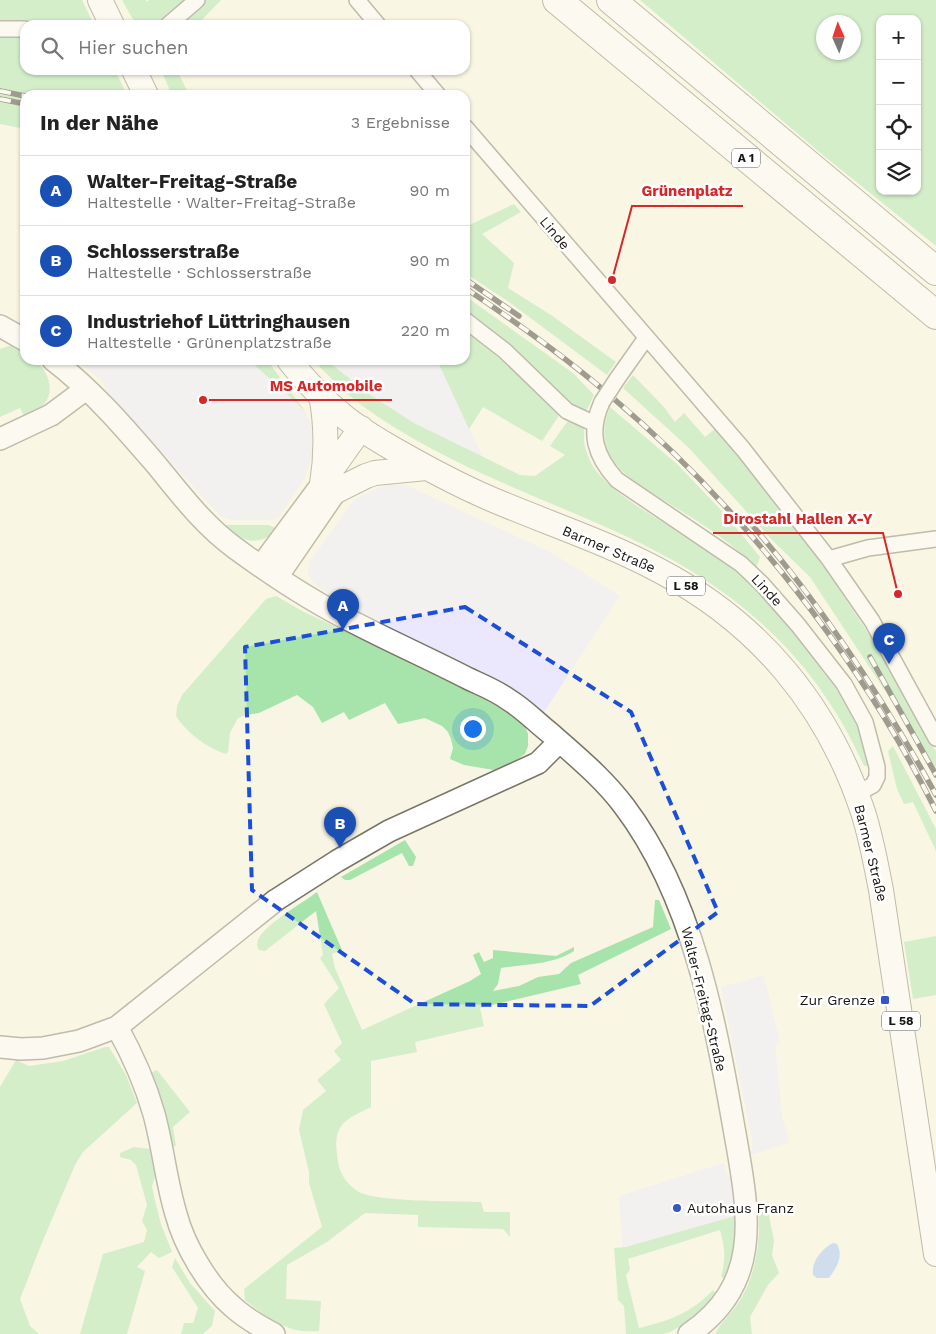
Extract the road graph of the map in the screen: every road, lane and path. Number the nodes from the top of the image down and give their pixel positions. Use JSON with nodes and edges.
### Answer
{"nodes":[{"id":1,"x":100,"y":0,"type":"edge"},
{"id":2,"x":198,"y":0,"type":"edge"},
{"id":3,"x":357,"y":0,"type":"edge"},
{"id":4,"x":557,"y":0,"type":"edge"},
{"id":5,"x":611,"y":0,"type":"edge"},
{"id":6,"x":110,"y":20,"type":"edge"},
{"id":7,"x":174,"y":20,"type":"edge"},
{"id":8,"x":374,"y":20,"type":"edge"},
{"id":9,"x":0,"y":29,"type":"edge"},
{"id":10,"x":20,"y":29,"type":"edge"},
{"id":11,"x":136,"y":75,"type":"edge"},
{"id":12,"x":421,"y":75,"type":"edge"},
{"id":13,"x":144,"y":90,"type":"edge"},
{"id":14,"x":434,"y":90,"type":"edge"},
{"id":15,"x":470,"y":133,"type":"edge"},
{"id":16,"x":936,"y":271,"type":"edge"},
{"id":17,"x":936,"y":315,"type":"edge"},
{"id":18,"x":470,"y":324,"type":"edge"},
{"id":19,"x":0,"y":326,"type":"edge"},
{"id":20,"x":20,"y":337,"type":"edge"},
{"id":21,"x":646,"y":338,"type":"junction"},
{"id":22,"x":59,"y":365,"type":"edge"},
{"id":23,"x":294,"y":365,"type":"edge"},
{"id":24,"x":86,"y":389,"type":"junction"},
{"id":25,"x":321,"y":395,"type":"junction"},
{"id":26,"x":595,"y":424,"type":"junction"},
{"id":27,"x":366,"y":432,"type":"junction"},
{"id":28,"x":0,"y":438,"type":"edge"},
{"id":29,"x":426,"y":468,"type":"junction"},
{"id":30,"x":329,"y":487,"type":"junction"},
{"id":31,"x":936,"y":538,"type":"edge"},
{"id":32,"x":829,"y":559,"type":"junction"},
{"id":33,"x":269,"y":571,"type":"junction"},
{"id":34,"x":936,"y":738,"type":"edge"},
{"id":35,"x":560,"y":742,"type":"junction"},
{"id":36,"x":856,"y":794,"type":"junction"},
{"id":37,"x":117,"y":1027,"type":"junction"},
{"id":38,"x":0,"y":1047,"type":"edge"},
{"id":39,"x":936,"y":1254,"type":"edge"},
{"id":40,"x":274,"y":1334,"type":"edge"},
{"id":41,"x":689,"y":1334,"type":"edge"}],
"edges":[{"from":1,"to":6,"type":"main road"},
{"from":2,"to":7,"type":"street"},
{"from":3,"to":8,"type":"street"},
{"from":4,"to":17,"type":"highway","number":"A 1"},
{"from":5,"to":16,"type":"highway","number":"A 1"},
{"from":9,"to":10,"type":"street"},
{"from":11,"to":13,"type":"main road"},
{"from":12,"to":14,"type":"street"},
{"from":15,"to":21,"type":"street","name":"Linde"},
{"from":18,"to":26,"type":"street"},
{"from":19,"to":20,"type":"street"},
{"from":21,"to":26,"type":"street","name":"Linde","bridge":true},
{"from":21,"to":32,"type":"street","name":"Linde"},
{"from":22,"to":24,"type":"street","name":"Walter-Freitag-Straße"},
{"from":23,"to":25,"type":"main road","name":"Barmer Straße","number":"L 58"},
{"from":24,"to":28,"type":"street"},
{"from":24,"to":33,"type":"street","name":"Walter-Freitag-Straße"},
{"from":25,"to":27,"type":"main road","name":"Barmer Straße","number":"L 58"},
{"from":25,"to":30,"type":"main road"},
{"from":26,"to":36,"type":"street","name":"Linde"},
{"from":27,"to":29,"type":"main road","name":"Barmer Straße","number":"L 58"},
{"from":27,"to":30,"type":"main road"},
{"from":29,"to":30,"type":"main road"},
{"from":29,"to":36,"type":"main road","name":"Barmer Straße","number":"L 58"},
{"from":30,"to":33,"type":"street"},
{"from":31,"to":32,"type":"street"},
{"from":32,"to":34,"type":"street","name":"Linde"},
{"from":33,"to":35,"type":"street","name":"Walter-Freitag-Straße"},
{"from":35,"to":37,"type":"street"},
{"from":35,"to":41,"type":"street","name":"Walter-Freitag-Straße"},
{"from":36,"to":39,"type":"main road","name":"Barmer Straße","number":"L 58"},
{"from":37,"to":38,"type":"street"},
{"from":37,"to":40,"type":"street"}]}
